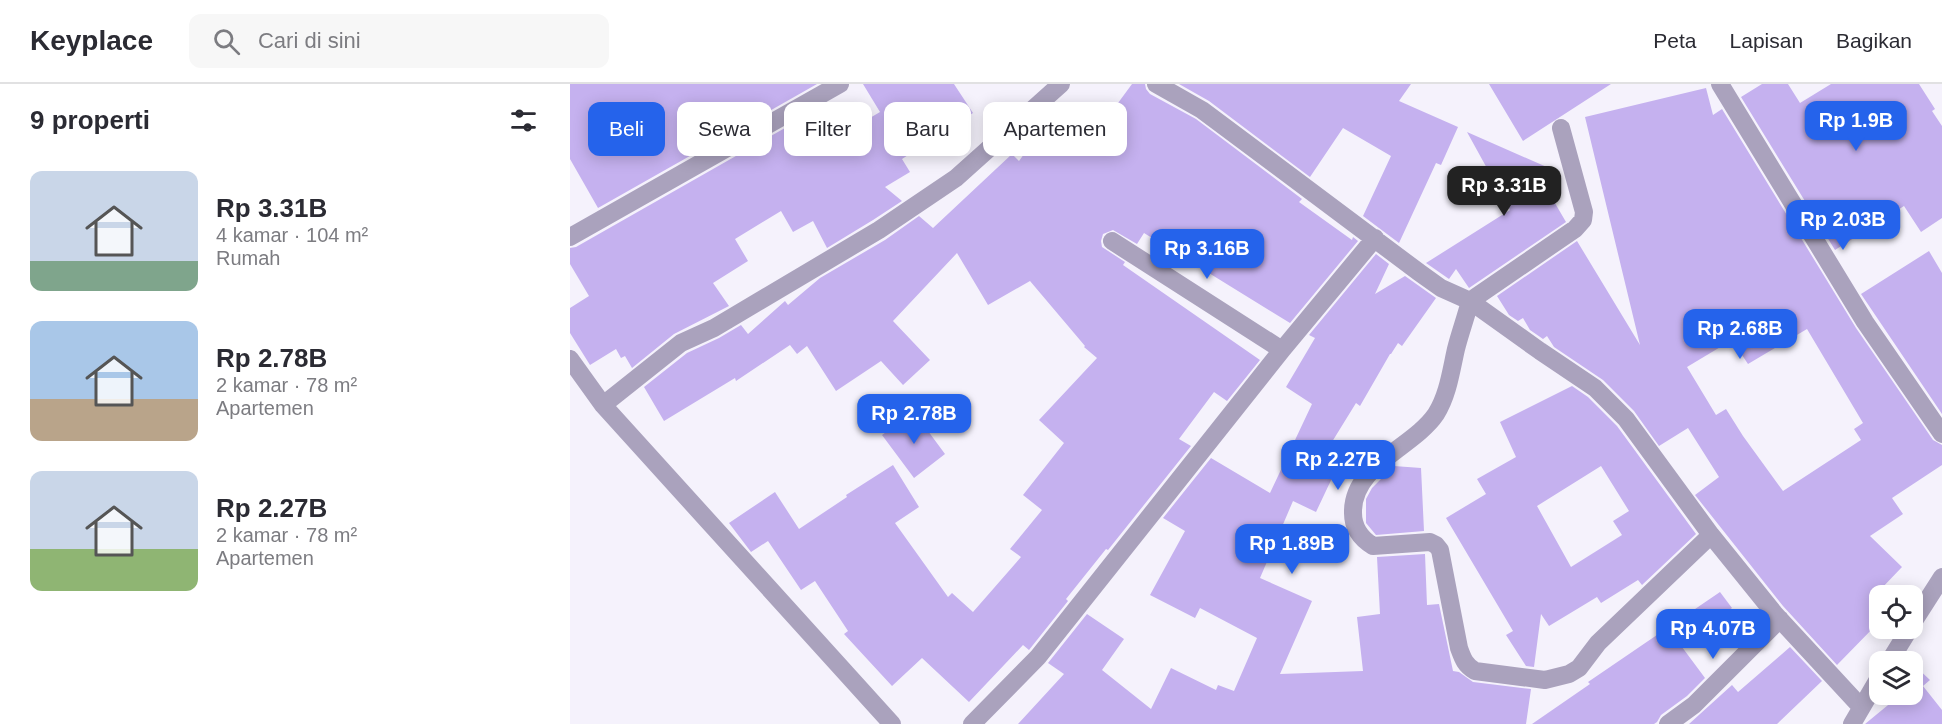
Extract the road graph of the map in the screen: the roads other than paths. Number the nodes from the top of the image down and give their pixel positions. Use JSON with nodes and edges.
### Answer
{"nodes":[{"id":1,"x":840,"y":84,"type":"edge"},
{"id":2,"x":1061,"y":84,"type":"edge"},
{"id":3,"x":1156,"y":84,"type":"edge"},
{"id":4,"x":1720,"y":84,"type":"edge"},
{"id":5,"x":1562,"y":128,"type":"dead end"},
{"id":6,"x":570,"y":237,"type":"edge"},
{"id":7,"x":1375,"y":238,"type":"junction"},
{"id":8,"x":1112,"y":240,"type":"dead end"},
{"id":9,"x":1470,"y":301,"type":"junction"},
{"id":10,"x":1282,"y":350,"type":"junction"},
{"id":11,"x":570,"y":359,"type":"edge"},
{"id":12,"x":603,"y":405,"type":"junction"},
{"id":13,"x":1942,"y":434,"type":"edge"},
{"id":14,"x":1711,"y":535,"type":"junction"},
{"id":15,"x":1942,"y":578,"type":"edge"},
{"id":16,"x":1923,"y":607,"type":"edge"},
{"id":17,"x":1780,"y":619,"type":"junction"},
{"id":18,"x":1869,"y":692,"type":"edge"},
{"id":19,"x":1860,"y":706,"type":"junction"},
{"id":20,"x":892,"y":724,"type":"edge"},
{"id":21,"x":972,"y":724,"type":"edge"},
{"id":22,"x":1668,"y":724,"type":"edge"},
{"id":23,"x":1852,"y":724,"type":"edge"}],
"edges":[{"from":1,"to":6,"type":"street"},
{"from":2,"to":12,"type":"street"},
{"from":3,"to":7,"type":"street"},
{"from":4,"to":13,"type":"street"},
{"from":5,"to":9,"type":"street"},
{"from":7,"to":9,"type":"street"},
{"from":7,"to":10,"type":"street"},
{"from":8,"to":10,"type":"street"},
{"from":9,"to":14,"type":"street"},
{"from":9,"to":14,"type":"street"},
{"from":10,"to":21,"type":"street"},
{"from":11,"to":12,"type":"street"},
{"from":12,"to":20,"type":"street"},
{"from":14,"to":17,"type":"street"},
{"from":15,"to":16,"type":"street"},
{"from":17,"to":19,"type":"street"},
{"from":17,"to":22,"type":"street"},
{"from":18,"to":19,"type":"street"},
{"from":19,"to":23,"type":"street"}]}
